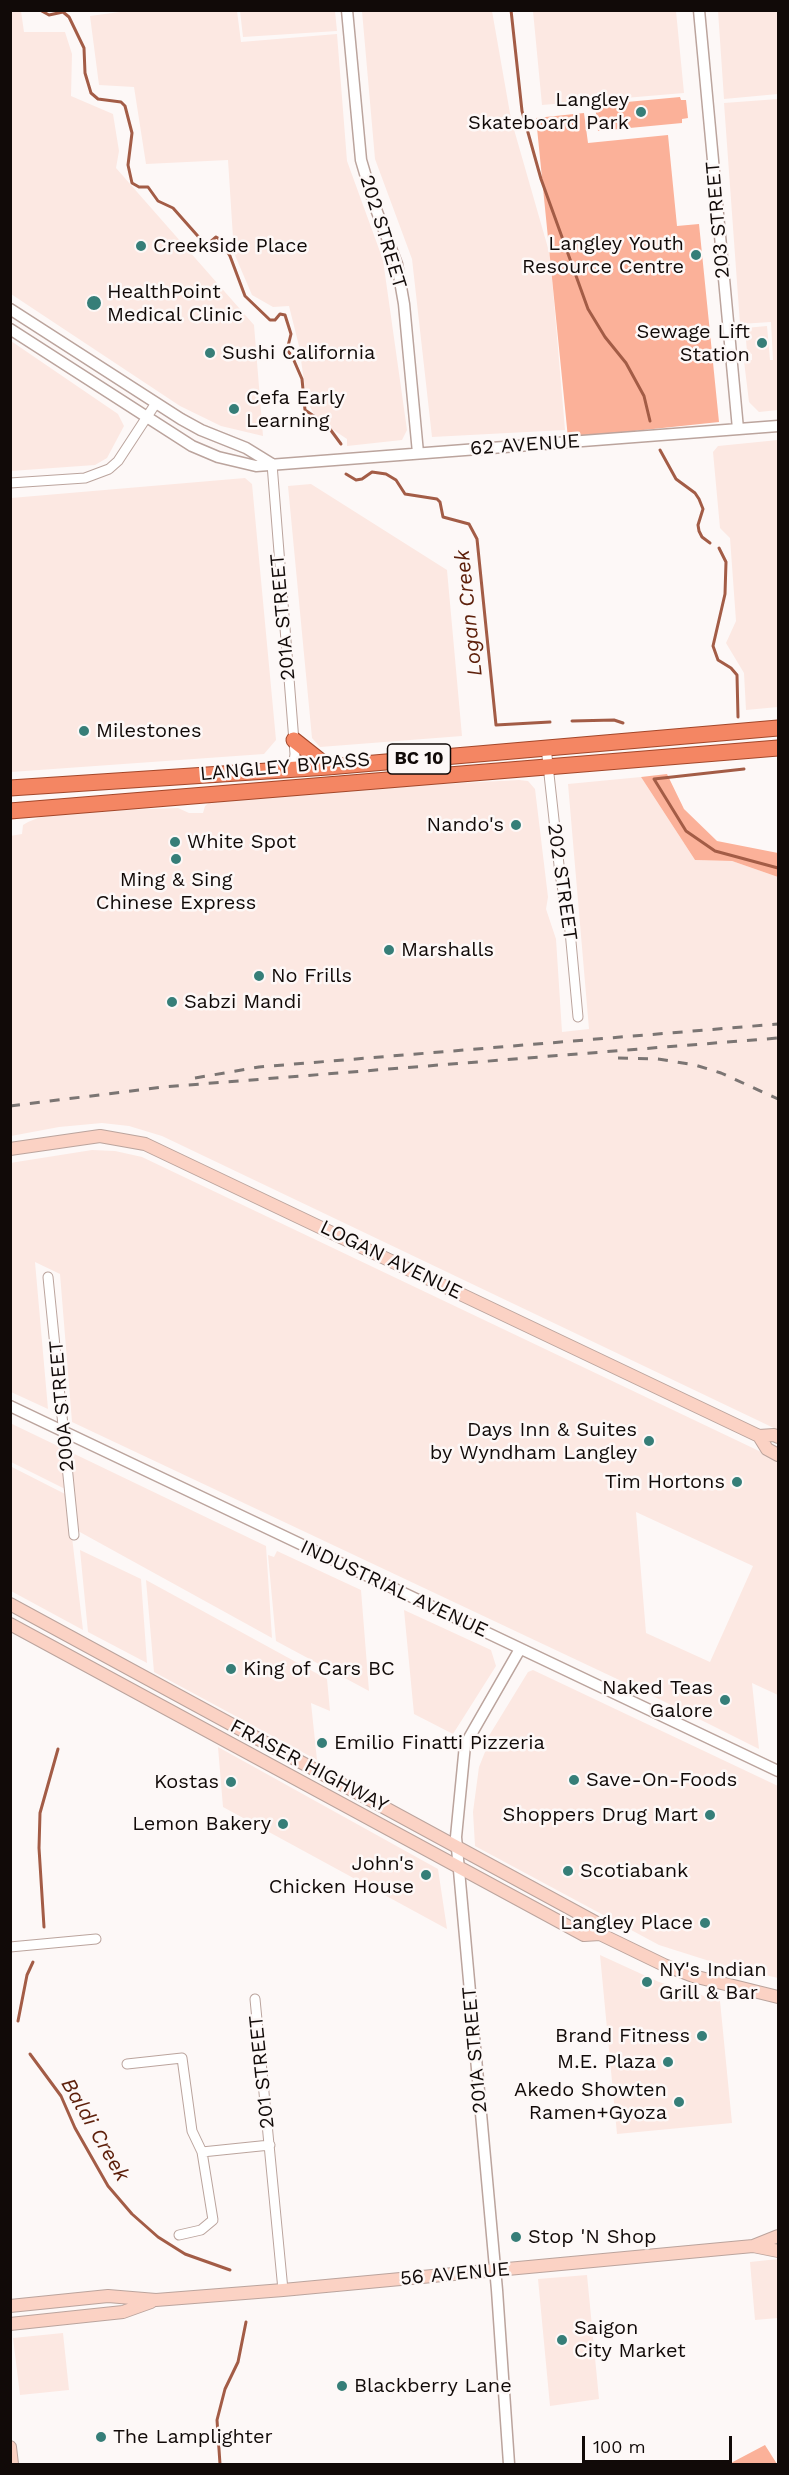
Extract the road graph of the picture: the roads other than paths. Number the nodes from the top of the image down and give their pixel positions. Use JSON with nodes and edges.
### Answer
{"nodes":[{"id":1,"x":347,"y":10,"type":"edge"},
{"id":2,"x":699,"y":10,"type":"edge"},
{"id":3,"x":10,"y":309,"type":"edge"},
{"id":4,"x":10,"y":329,"type":"edge"},
{"id":5,"x":156,"y":403,"type":"junction"},
{"id":6,"x":146,"y":417,"type":"junction"},
{"id":7,"x":778,"y":426,"type":"edge"},
{"id":8,"x":738,"y":429,"type":"junction"},
{"id":9,"x":418,"y":453,"type":"junction"},
{"id":10,"x":272,"y":464,"type":"junction"},
{"id":11,"x":10,"y":483,"type":"edge"},
{"id":12,"x":778,"y":728,"type":"edge"},
{"id":13,"x":294,"y":740,"type":"junction"},
{"id":14,"x":546,"y":747,"type":"junction"},
{"id":15,"x":778,"y":748,"type":"edge"},
{"id":16,"x":548,"y":766,"type":"junction"},
{"id":17,"x":328,"y":767,"type":"junction"},
{"id":18,"x":292,"y":769,"type":"junction"},
{"id":19,"x":10,"y":788,"type":"edge"},
{"id":20,"x":280,"y":788,"type":"junction"},
{"id":21,"x":10,"y":811,"type":"edge"},
{"id":22,"x":578,"y":1017,"type":"dead end"},
{"id":23,"x":10,"y":1149,"type":"edge"},
{"id":24,"x":48,"y":1277,"type":"dead end"},
{"id":25,"x":10,"y":1407,"type":"edge"},
{"id":26,"x":64,"y":1432,"type":"junction"},
{"id":27,"x":759,"y":1436,"type":"junction"},
{"id":28,"x":778,"y":1437,"type":"edge"},
{"id":29,"x":778,"y":1455,"type":"edge"},
{"id":30,"x":74,"y":1535,"type":"dead end"},
{"id":31,"x":10,"y":1604,"type":"edge"},
{"id":32,"x":10,"y":1624,"type":"edge"},
{"id":33,"x":520,"y":1649,"type":"junction"},
{"id":34,"x":778,"y":1771,"type":"edge"},
{"id":35,"x":457,"y":1846,"type":"junction"},
{"id":36,"x":459,"y":1867,"type":"junction"},
{"id":37,"x":600,"y":1934,"type":"junction"},
{"id":38,"x":96,"y":1939,"type":"dead end"},
{"id":39,"x":10,"y":1947,"type":"edge"},
{"id":40,"x":778,"y":1997,"type":"edge"},
{"id":41,"x":255,"y":1999,"type":"dead end"},
{"id":42,"x":127,"y":2064,"type":"dead end"},
{"id":43,"x":270,"y":2145,"type":"junction"},
{"id":44,"x":202,"y":2152,"type":"junction"},
{"id":45,"x":179,"y":2235,"type":"dead end"},
{"id":46,"x":778,"y":2236,"type":"edge"},
{"id":47,"x":753,"y":2246,"type":"junction"},
{"id":48,"x":778,"y":2251,"type":"edge"},
{"id":49,"x":495,"y":2270,"type":"junction"},
{"id":50,"x":283,"y":2290,"type":"junction"},
{"id":51,"x":156,"y":2300,"type":"junction"},
{"id":52,"x":10,"y":2306,"type":"edge"},
{"id":53,"x":10,"y":2324,"type":"edge"},
{"id":54,"x":10,"y":2447,"type":"edge"},
{"id":55,"x":12,"y":2464,"type":"edge"},
{"id":56,"x":509,"y":2464,"type":"edge"}],
"edges":[{"from":1,"to":9,"type":"street","name":"202 STREET"},
{"from":2,"to":8,"type":"street","name":"203 STREET"},
{"from":3,"to":5,"type":"street"},
{"from":4,"to":6,"type":"street","name":"62 AVENUE"},
{"from":5,"to":6,"type":"street"},
{"from":5,"to":10,"type":"street"},
{"from":6,"to":10,"type":"street","name":"62 AVENUE"},
{"from":6,"to":11,"type":"street"},
{"from":7,"to":8,"type":"street","name":"62 AVENUE"},
{"from":8,"to":9,"type":"street","name":"62 AVENUE"},
{"from":9,"to":10,"type":"street","name":"62 AVENUE"},
{"from":10,"to":13,"type":"street","name":"201A STREET"},
{"from":12,"to":14,"type":"highway","name":"LANGLEY BYPASS","number":"BC 10"},
{"from":13,"to":17,"type":"highway"},
{"from":13,"to":18,"type":"street","name":"201A STREET"},
{"from":14,"to":16,"type":"street","name":"202 STREET"},
{"from":14,"to":17,"type":"highway","name":"LANGLEY BYPASS","number":"BC 10"},
{"from":15,"to":16,"type":"highway","name":"LANGLEY BYPASS","number":"BC 10"},
{"from":16,"to":20,"type":"highway","name":"LANGLEY BYPASS","number":"BC 10"},
{"from":16,"to":22,"type":"street","name":"202 STREET"},
{"from":17,"to":18,"type":"highway","name":"LANGLEY BYPASS","number":"BC 10"},
{"from":18,"to":19,"type":"highway","name":"LANGLEY BYPASS","number":"BC 10"},
{"from":18,"to":20,"type":"highway"},
{"from":20,"to":21,"type":"highway","name":"LANGLEY BYPASS","number":"BC 10"},
{"from":23,"to":27,"type":"main road","name":"LOGAN AVENUE"},
{"from":24,"to":26,"type":"street","name":"200A STREET"},
{"from":25,"to":26,"type":"street","name":"INDUSTRIAL AVENUE"},
{"from":26,"to":30,"type":"street","name":"200A STREET"},
{"from":26,"to":33,"type":"street","name":"INDUSTRIAL AVENUE"},
{"from":27,"to":28,"type":"main road","name":"LOGAN AVENUE"},
{"from":27,"to":29,"type":"main road","name":"LOGAN AVENUE"},
{"from":31,"to":35,"type":"main road","name":"FRASER HIGHWAY"},
{"from":32,"to":36,"type":"main road","name":"FRASER HIGHWAY"},
{"from":33,"to":34,"type":"street","name":"INDUSTRIAL AVENUE"},
{"from":33,"to":35,"type":"street","name":"201A STREET"},
{"from":35,"to":36,"type":"street","name":"201A STREET"},
{"from":35,"to":37,"type":"main road","name":"FRASER HIGHWAY"},
{"from":36,"to":37,"type":"main road","name":"FRASER HIGHWAY"},
{"from":36,"to":49,"type":"street","name":"201A STREET"},
{"from":37,"to":40,"type":"main road","name":"FRASER HIGHWAY"},
{"from":38,"to":39,"type":"street"},
{"from":41,"to":43,"type":"street","name":"201 STREET"},
{"from":42,"to":44,"type":"street"},
{"from":43,"to":44,"type":"street","name":"201 STREET"},
{"from":43,"to":50,"type":"street","name":"201 STREET"},
{"from":44,"to":45,"type":"street"},
{"from":46,"to":47,"type":"main road","name":"56 AVENUE"},
{"from":47,"to":48,"type":"main road","name":"56 AVENUE"},
{"from":47,"to":49,"type":"main road","name":"56 AVENUE"},
{"from":49,"to":50,"type":"main road","name":"56 AVENUE"},
{"from":49,"to":56,"type":"street","name":"201A STREET"},
{"from":50,"to":51,"type":"main road","name":"56 AVENUE"},
{"from":51,"to":52,"type":"main road","name":"56 AVENUE"},
{"from":51,"to":53,"type":"main road","name":"56 AVENUE"},
{"from":54,"to":55,"type":"main road"}]}
